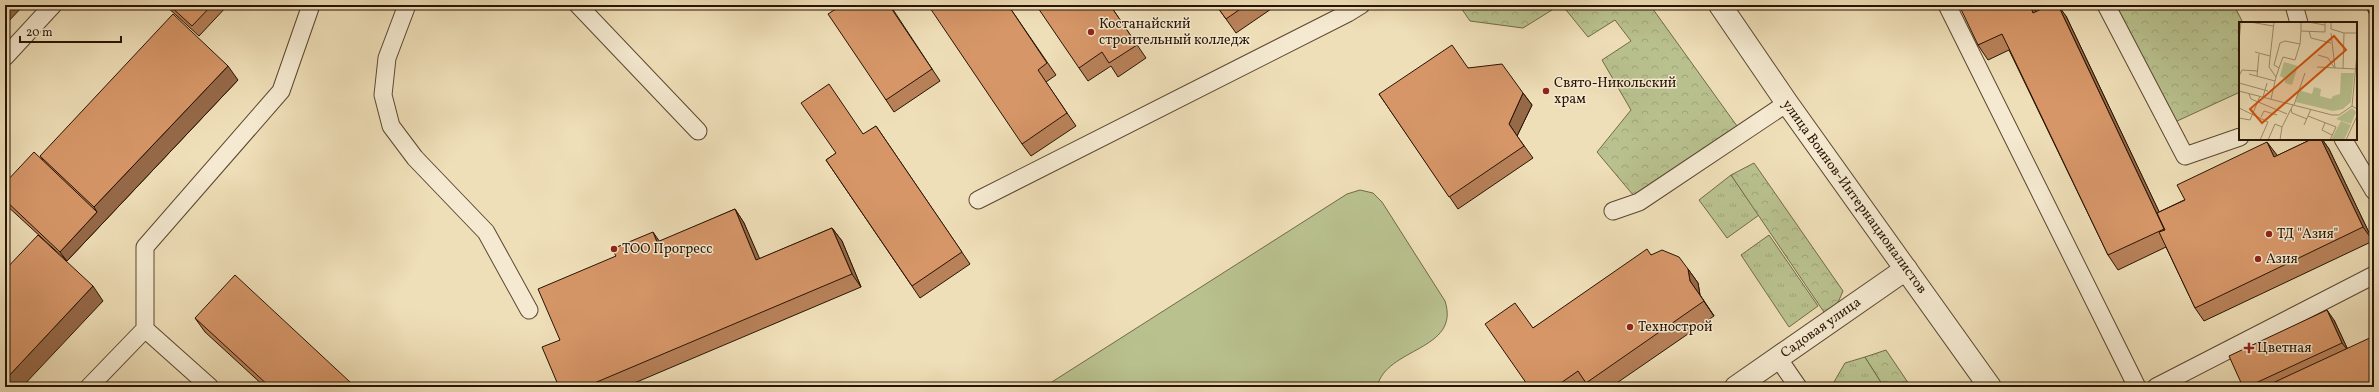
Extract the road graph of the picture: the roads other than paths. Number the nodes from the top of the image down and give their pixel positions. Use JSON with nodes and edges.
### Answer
{"nodes":[{"id":1,"x":53,"y":5,"type":"edge"},
{"id":2,"x":311,"y":5,"type":"edge"},
{"id":3,"x":407,"y":5,"type":"edge"},
{"id":4,"x":578,"y":5,"type":"edge"},
{"id":5,"x":1361,"y":5,"type":"edge"},
{"id":6,"x":1720,"y":5,"type":"edge"},
{"id":7,"x":1947,"y":5,"type":"edge"},
{"id":8,"x":2106,"y":5,"type":"edge"},
{"id":9,"x":2294,"y":5,"type":"edge"},
{"id":10,"x":2299,"y":22,"type":"edge"},
{"id":11,"x":5,"y":56,"type":"edge"},
{"id":12,"x":1787,"y":103,"type":"junction"},
{"id":13,"x":698,"y":131,"type":"dead end"},
{"id":14,"x":2239,"y":137,"type":"edge"},
{"id":15,"x":2344,"y":140,"type":"edge"},
{"id":16,"x":2374,"y":191,"type":"edge"},
{"id":17,"x":978,"y":200,"type":"dead end"},
{"id":18,"x":1613,"y":211,"type":"dead end"},
{"id":19,"x":1906,"y":269,"type":"junction"},
{"id":20,"x":2374,"y":275,"type":"edge"},
{"id":21,"x":529,"y":310,"type":"dead end"},
{"id":22,"x":145,"y":329,"type":"junction"},
{"id":23,"x":1778,"y":358,"type":"junction"},
{"id":24,"x":89,"y":387,"type":"edge"},
{"id":25,"x":210,"y":387,"type":"edge"},
{"id":26,"x":1736,"y":387,"type":"edge"},
{"id":27,"x":1798,"y":387,"type":"edge"},
{"id":28,"x":1990,"y":387,"type":"edge"},
{"id":29,"x":2137,"y":387,"type":"edge"},
{"id":30,"x":2156,"y":387,"type":"edge"}],
"edges":[{"from":1,"to":11,"type":"lane"},
{"from":2,"to":22,"type":"lane"},
{"from":3,"to":21,"type":"lane"},
{"from":4,"to":13,"type":"lane"},
{"from":5,"to":17,"type":"lane"},
{"from":6,"to":12,"type":"street","name":"улица Воинов-Интернационалистов"},
{"from":7,"to":29,"type":"lane"},
{"from":8,"to":14,"type":"lane"},
{"from":9,"to":10,"type":"lane"},
{"from":12,"to":18,"type":"lane"},
{"from":12,"to":19,"type":"street","name":"улица Воинов-Интернационалистов"},
{"from":15,"to":16,"type":"lane"},
{"from":19,"to":23,"type":"street","name":"Садовая улица"},
{"from":19,"to":28,"type":"street","name":"улица Воинов-Интернационалистов"},
{"from":20,"to":30,"type":"lane"},
{"from":22,"to":24,"type":"lane"},
{"from":22,"to":25,"type":"lane"},
{"from":23,"to":26,"type":"street","name":"Садовая улица"},
{"from":23,"to":27,"type":"lane"}]}
